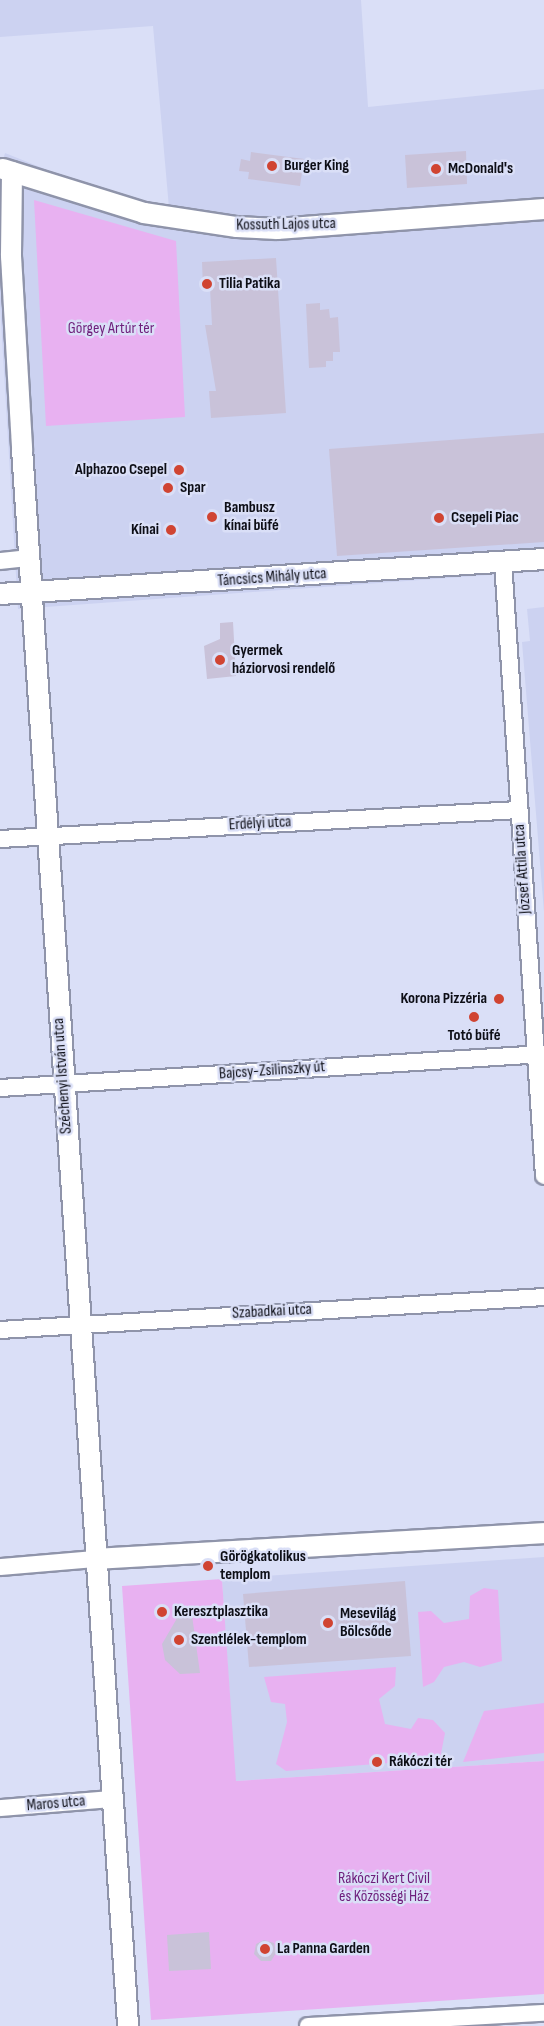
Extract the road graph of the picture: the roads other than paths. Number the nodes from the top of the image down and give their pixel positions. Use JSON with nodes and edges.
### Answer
{"nodes":[{"id":1,"x":6,"y":170,"type":"edge"},
{"id":2,"x":544,"y":209,"type":"edge"},
{"id":3,"x":29,"y":558,"type":"junction"},
{"id":4,"x":544,"y":560,"type":"edge"},
{"id":5,"x":0,"y":561,"type":"edge"},
{"id":6,"x":503,"y":562,"type":"junction"},
{"id":7,"x":31,"y":592,"type":"junction"},
{"id":8,"x":0,"y":594,"type":"edge"},
{"id":9,"x":519,"y":810,"type":"junction"},
{"id":10,"x":46,"y":836,"type":"junction"},
{"id":11,"x":0,"y":839,"type":"edge"},
{"id":12,"x":539,"y":1054,"type":"edge"},
{"id":13,"x":63,"y":1083,"type":"junction"},
{"id":14,"x":0,"y":1088,"type":"edge"},
{"id":15,"x":544,"y":1176,"type":"edge"},
{"id":16,"x":544,"y":1297,"type":"edge"},
{"id":17,"x":80,"y":1322,"type":"junction"},
{"id":18,"x":0,"y":1330,"type":"edge"},
{"id":19,"x":544,"y":1533,"type":"edge"},
{"id":20,"x":96,"y":1559,"type":"junction"},
{"id":21,"x":0,"y":1567,"type":"edge"},
{"id":22,"x":112,"y":1799,"type":"junction"},
{"id":23,"x":0,"y":1808,"type":"edge"},
{"id":24,"x":544,"y":2013,"type":"edge"},
{"id":25,"x":128,"y":2026,"type":"edge"},
{"id":26,"x":308,"y":2026,"type":"edge"}],
"edges":[{"from":1,"to":2,"type":"street","name":"Kossuth Lajos utca"},
{"from":1,"to":3,"type":"street"},
{"from":3,"to":5,"type":"street"},
{"from":3,"to":7,"type":"street"},
{"from":4,"to":6,"type":"street","name":"Táncsics Mihály utca"},
{"from":6,"to":7,"type":"street","name":"Táncsics Mihály utca"},
{"from":6,"to":9,"type":"street","name":"József Attila utca"},
{"from":7,"to":8,"type":"street","name":"Táncsics Mihály utca"},
{"from":7,"to":10,"type":"street","name":"Széchenyi István utca"},
{"from":9,"to":10,"type":"street","name":"Erdélyi utca"},
{"from":9,"to":12,"type":"street","name":"József Attila utca"},
{"from":10,"to":11,"type":"street","name":"Erdélyi utca"},
{"from":10,"to":13,"type":"street","name":"Széchenyi István utca"},
{"from":12,"to":13,"type":"street","name":"Bajcsy-Zsilinszky út"},
{"from":12,"to":15,"type":"street","name":"József Attila utca"},
{"from":13,"to":14,"type":"street","name":"Bajcsy-Zsilinszky út"},
{"from":13,"to":17,"type":"street","name":"Széchenyi István utca"},
{"from":16,"to":17,"type":"street","name":"Szabadkai utca"},
{"from":17,"to":18,"type":"street","name":"Szabadkai utca"},
{"from":17,"to":20,"type":"street","name":"Széchenyi István utca"},
{"from":19,"to":20,"type":"street"},
{"from":20,"to":21,"type":"street"},
{"from":20,"to":22,"type":"street"},
{"from":22,"to":23,"type":"street","name":"Maros utca"},
{"from":22,"to":25,"type":"street"},
{"from":24,"to":26,"type":"street"}]}
